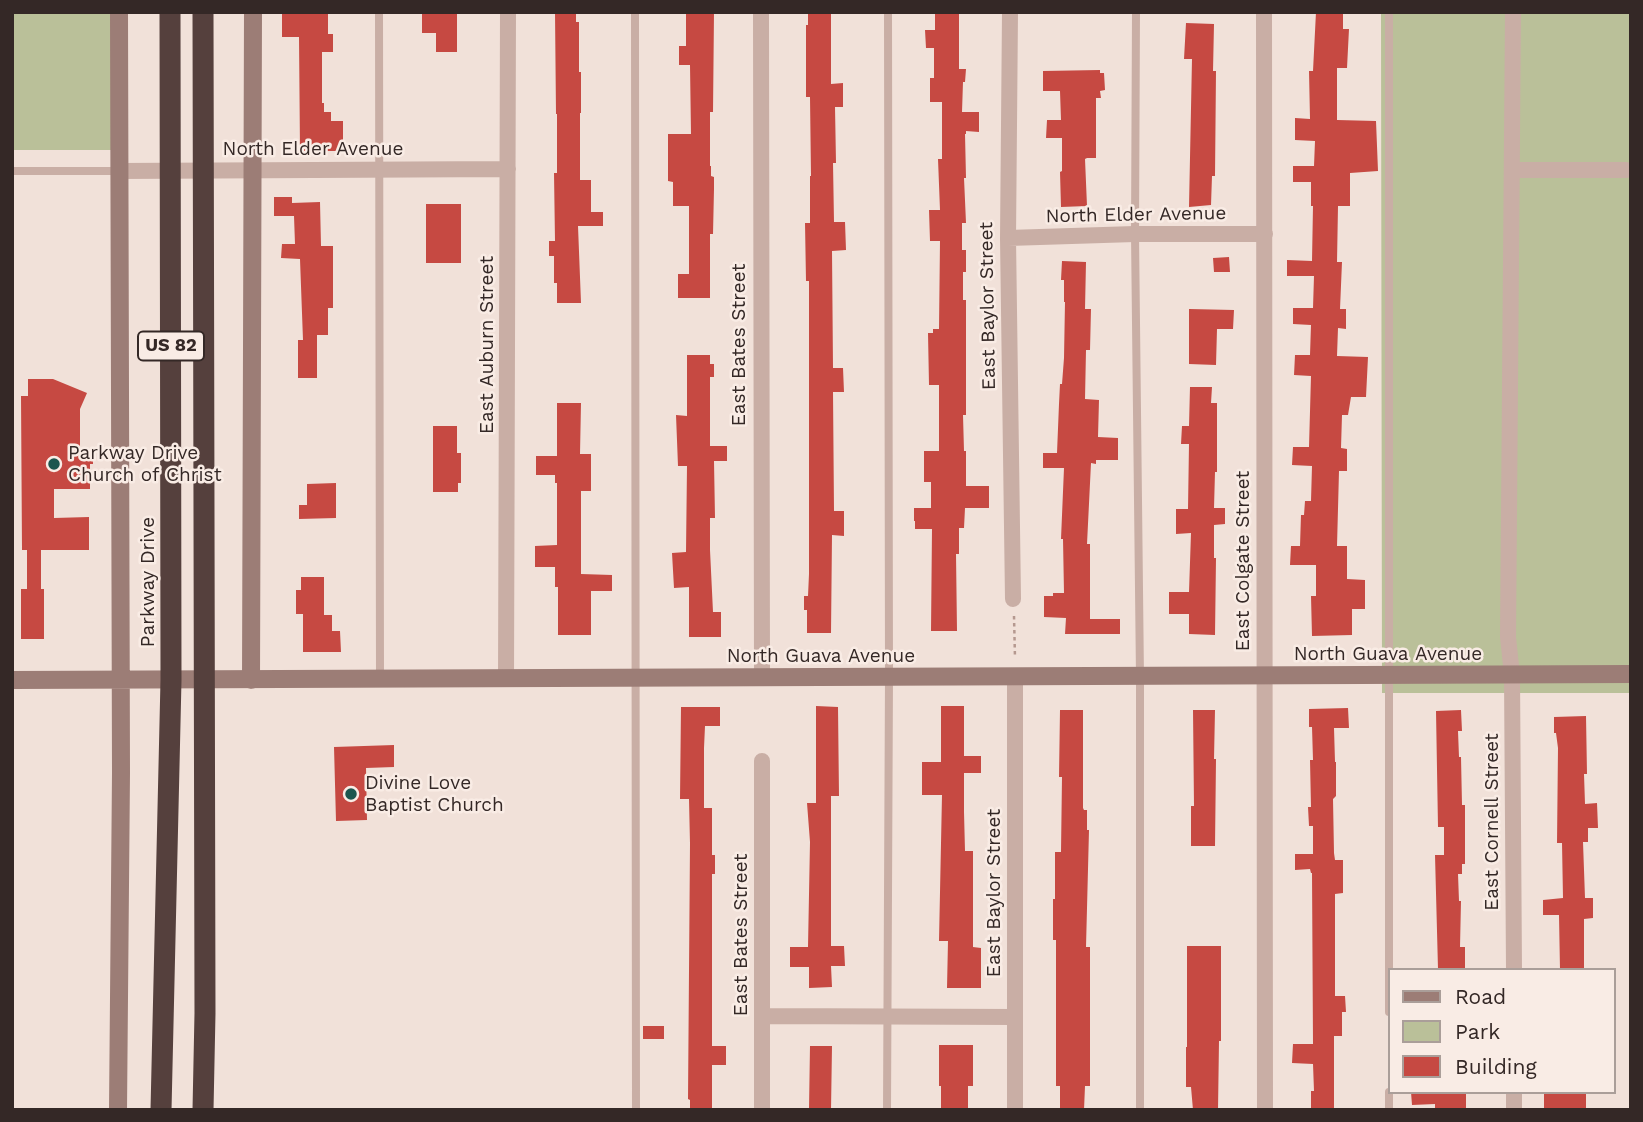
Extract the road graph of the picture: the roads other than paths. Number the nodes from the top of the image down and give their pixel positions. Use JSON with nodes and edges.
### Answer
{"nodes":[{"id":1,"x":119,"y":12,"type":"edge"},
{"id":2,"x":170,"y":12,"type":"edge"},
{"id":3,"x":203,"y":12,"type":"edge"},
{"id":4,"x":253,"y":12,"type":"edge"},
{"id":5,"x":379,"y":12,"type":"edge"},
{"id":6,"x":508,"y":12,"type":"edge"},
{"id":7,"x":635,"y":12,"type":"edge"},
{"id":8,"x":761,"y":12,"type":"edge"},
{"id":9,"x":888,"y":12,"type":"edge"},
{"id":10,"x":1010,"y":12,"type":"edge"},
{"id":11,"x":1136,"y":12,"type":"edge"},
{"id":12,"x":1264,"y":12,"type":"edge"},
{"id":13,"x":1389,"y":12,"type":"edge"},
{"id":14,"x":1513,"y":12,"type":"edge"},
{"id":15,"x":508,"y":169,"type":"junction"},
{"id":16,"x":379,"y":170,"type":"junction"},
{"id":17,"x":1512,"y":170,"type":"junction"},
{"id":18,"x":1626,"y":170,"type":"dead end"},
{"id":19,"x":12,"y":171,"type":"edge"},
{"id":20,"x":119,"y":171,"type":"junction"},
{"id":21,"x":171,"y":171,"type":"junction"},
{"id":22,"x":204,"y":171,"type":"junction"},
{"id":23,"x":253,"y":171,"type":"junction"},
{"id":24,"x":1135,"y":234,"type":"junction"},
{"id":25,"x":1265,"y":234,"type":"junction"},
{"id":26,"x":1008,"y":238,"type":"junction"},
{"id":27,"x":1013,"y":599,"type":"road end"},
{"id":28,"x":1631,"y":674,"type":"edge"},
{"id":29,"x":1388,"y":675,"type":"junction"},
{"id":30,"x":1512,"y":675,"type":"junction"},
{"id":31,"x":1264,"y":676,"type":"junction"},
{"id":32,"x":636,"y":677,"type":"junction"},
{"id":33,"x":762,"y":677,"type":"junction"},
{"id":34,"x":889,"y":677,"type":"junction"},
{"id":35,"x":1015,"y":677,"type":"junction"},
{"id":36,"x":1140,"y":677,"type":"junction"},
{"id":37,"x":506,"y":678,"type":"junction"},
{"id":38,"x":380,"y":679,"type":"junction"},
{"id":39,"x":12,"y":680,"type":"edge"},
{"id":40,"x":120,"y":680,"type":"junction"},
{"id":41,"x":171,"y":680,"type":"junction"},
{"id":42,"x":204,"y":680,"type":"junction"},
{"id":43,"x":251,"y":680,"type":"junction"},
{"id":44,"x":762,"y":761,"type":"dead end"},
{"id":45,"x":1389,"y":968,"type":"edge"},
{"id":46,"x":1514,"y":968,"type":"edge"},
{"id":47,"x":762,"y":1016,"type":"junction"},
{"id":48,"x":887,"y":1016,"type":"junction"},
{"id":49,"x":1015,"y":1017,"type":"junction"},
{"id":50,"x":118,"y":1110,"type":"edge"},
{"id":51,"x":161,"y":1110,"type":"edge"},
{"id":52,"x":203,"y":1110,"type":"edge"},
{"id":53,"x":636,"y":1110,"type":"edge"},
{"id":54,"x":762,"y":1110,"type":"edge"},
{"id":55,"x":887,"y":1110,"type":"edge"},
{"id":56,"x":1014,"y":1110,"type":"edge"},
{"id":57,"x":1140,"y":1110,"type":"edge"},
{"id":58,"x":1265,"y":1110,"type":"edge"}],
"edges":[{"from":1,"to":20,"type":"street","name":"Parkway Drive"},
{"from":2,"to":21,"type":"highway","name":"Parkway Drive","number":"US 82"},
{"from":3,"to":22,"type":"highway","number":"US 82"},
{"from":4,"to":23,"type":"street"},
{"from":5,"to":16,"type":"lane"},
{"from":6,"to":15,"type":"street","name":"East Auburn Street"},
{"from":7,"to":32,"type":"lane"},
{"from":8,"to":33,"type":"street","name":"East Bates Street"},
{"from":9,"to":34,"type":"lane"},
{"from":10,"to":26,"type":"street","name":"East Baylor Street"},
{"from":11,"to":24,"type":"lane"},
{"from":12,"to":25,"type":"street","name":"East Colgate Street"},
{"from":13,"to":29,"type":"lane"},
{"from":14,"to":17,"type":"street","name":"East Cornell Street"},
{"from":15,"to":16,"type":"street","name":"North Elder Avenue"},
{"from":15,"to":37,"type":"street","name":"East Auburn Street"},
{"from":16,"to":23,"type":"street","name":"North Elder Avenue"},
{"from":16,"to":38,"type":"lane"},
{"from":17,"to":18,"type":"street"},
{"from":17,"to":30,"type":"street","name":"East Cornell Street"},
{"from":19,"to":20,"type":"lane"},
{"from":20,"to":21,"type":"street","name":"North Elder Avenue"},
{"from":20,"to":40,"type":"street","name":"Parkway Drive"},
{"from":21,"to":22,"type":"street","name":"North Elder Avenue"},
{"from":21,"to":41,"type":"highway","name":"Parkway Drive","number":"US 82"},
{"from":22,"to":23,"type":"street","name":"North Elder Avenue"},
{"from":22,"to":42,"type":"highway","number":"US 82"},
{"from":23,"to":43,"type":"street"},
{"from":24,"to":25,"type":"street","name":"North Elder Avenue"},
{"from":24,"to":26,"type":"street","name":"North Elder Avenue"},
{"from":24,"to":36,"type":"lane"},
{"from":25,"to":31,"type":"street","name":"East Colgate Street"},
{"from":26,"to":27,"type":"street","name":"East Baylor Street"},
{"from":28,"to":30,"type":"street","name":"North Guava Avenue"},
{"from":29,"to":30,"type":"street","name":"North Guava Avenue"},
{"from":29,"to":31,"type":"street","name":"North Guava Avenue"},
{"from":29,"to":45,"type":"lane"},
{"from":30,"to":46,"type":"street","name":"East Cornell Street"},
{"from":31,"to":36,"type":"street","name":"North Guava Avenue"},
{"from":31,"to":58,"type":"street","name":"East Colgate Street"},
{"from":32,"to":33,"type":"street","name":"North Guava Avenue"},
{"from":32,"to":37,"type":"street","name":"North Guava Avenue"},
{"from":32,"to":53,"type":"lane"},
{"from":33,"to":34,"type":"street","name":"North Guava Avenue"},
{"from":34,"to":35,"type":"street","name":"North Guava Avenue"},
{"from":34,"to":48,"type":"lane"},
{"from":35,"to":36,"type":"street","name":"North Guava Avenue"},
{"from":35,"to":49,"type":"street","name":"East Baylor Street"},
{"from":36,"to":57,"type":"lane"},
{"from":37,"to":38,"type":"street","name":"North Guava Avenue"},
{"from":38,"to":43,"type":"street","name":"North Guava Avenue"},
{"from":39,"to":40,"type":"street","name":"North Guava Avenue"},
{"from":40,"to":41,"type":"street","name":"North Guava Avenue"},
{"from":40,"to":50,"type":"street","name":"Parkway Drive"},
{"from":41,"to":42,"type":"street","name":"North Guava Avenue"},
{"from":41,"to":51,"type":"highway","name":"Parkway Drive","number":"US 82"},
{"from":42,"to":43,"type":"street","name":"North Guava Avenue"},
{"from":42,"to":52,"type":"highway","number":"US 82"},
{"from":44,"to":47,"type":"street","name":"East Bates Street"},
{"from":47,"to":48,"type":"street"},
{"from":47,"to":54,"type":"street","name":"East Bates Street"},
{"from":48,"to":49,"type":"street"},
{"from":48,"to":55,"type":"lane"},
{"from":49,"to":56,"type":"street","name":"East Baylor Street"}]}
